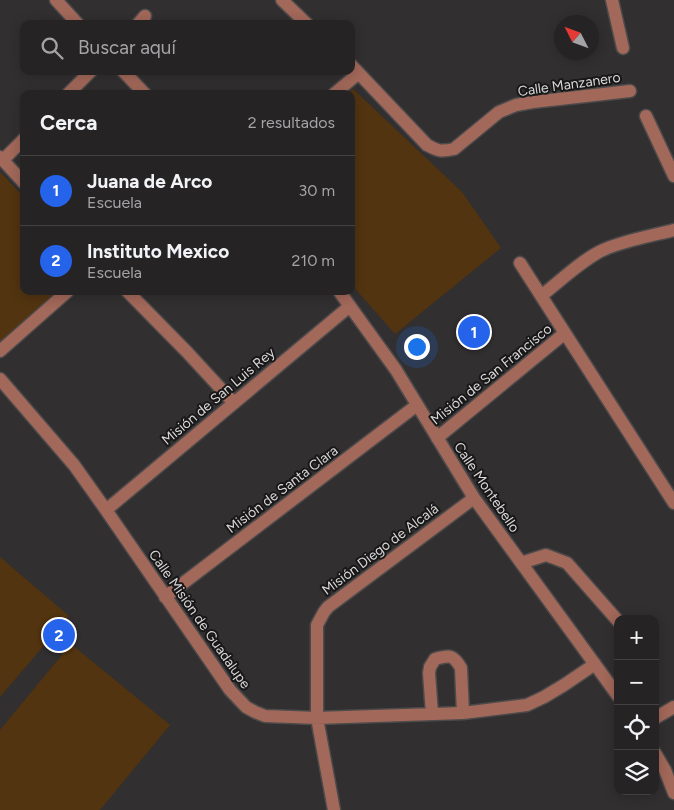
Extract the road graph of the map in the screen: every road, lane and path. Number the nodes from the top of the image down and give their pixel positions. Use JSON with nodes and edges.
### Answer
{"nodes":[{"id":1,"x":56,"y":0,"type":"edge"},
{"id":2,"x":282,"y":0,"type":"edge"},
{"id":3,"x":612,"y":0,"type":"edge"},
{"id":4,"x":74,"y":20,"type":"edge"},
{"id":5,"x":303,"y":20,"type":"edge"},
{"id":6,"x":623,"y":48,"type":"dead end"},
{"id":7,"x":355,"y":69,"type":"edge"},
{"id":8,"x":87,"y":75,"type":"edge"},
{"id":9,"x":127,"y":75,"type":"edge"},
{"id":10,"x":350,"y":75,"type":"edge"},
{"id":11,"x":72,"y":90,"type":"edge"},
{"id":12,"x":141,"y":90,"type":"edge"},
{"id":13,"x":337,"y":90,"type":"edge"},
{"id":14,"x":630,"y":91,"type":"dead end"},
{"id":15,"x":646,"y":116,"type":"dead end"},
{"id":16,"x":20,"y":142,"type":"edge"},
{"id":17,"x":1,"y":159,"type":"edge"},
{"id":18,"x":674,"y":176,"type":"edge"},
{"id":19,"x":20,"y":179,"type":"edge"},
{"id":20,"x":674,"y":230,"type":"edge"},
{"id":21,"x":520,"y":263,"type":"dead end"},
{"id":22,"x":63,"y":295,"type":"edge"},
{"id":23,"x":131,"y":295,"type":"edge"},
{"id":24,"x":342,"y":295,"type":"edge"},
{"id":25,"x":541,"y":296,"type":"junction"},
{"id":26,"x":350,"y":306,"type":"junction"},
{"id":27,"x":565,"y":333,"type":"junction"},
{"id":28,"x":0,"y":351,"type":"edge"},
{"id":29,"x":0,"y":379,"type":"edge"},
{"id":30,"x":234,"y":403,"type":"junction"},
{"id":31,"x":417,"y":405,"type":"junction"},
{"id":32,"x":436,"y":438,"type":"junction"},
{"id":33,"x":474,"y":498,"type":"junction"},
{"id":34,"x":674,"y":504,"type":"edge"},
{"id":35,"x":106,"y":510,"type":"junction"},
{"id":36,"x":522,"y":564,"type":"junction"},
{"id":37,"x":165,"y":597,"type":"junction"},
{"id":38,"x":614,"y":616,"type":"edge"},
{"id":39,"x":595,"y":664,"type":"junction"},
{"id":40,"x":614,"y":690,"type":"edge"},
{"id":41,"x":674,"y":707,"type":"edge"},
{"id":42,"x":463,"y":713,"type":"junction"},
{"id":43,"x":432,"y":714,"type":"junction"},
{"id":44,"x":659,"y":716,"type":"edge"},
{"id":45,"x":317,"y":718,"type":"junction"},
{"id":46,"x":659,"y":760,"type":"edge"},
{"id":47,"x":674,"y":792,"type":"edge"},
{"id":48,"x":334,"y":810,"type":"edge"}],
"edges":[{"from":1,"to":4,"type":"street"},
{"from":2,"to":5,"type":"street"},
{"from":3,"to":6,"type":"street"},
{"from":7,"to":14,"type":"street","name":"Calle Manzanero"},
{"from":8,"to":11,"type":"street"},
{"from":9,"to":12,"type":"street"},
{"from":10,"to":13,"type":"street"},
{"from":15,"to":18,"type":"street"},
{"from":16,"to":17,"type":"street"},
{"from":17,"to":19,"type":"street"},
{"from":20,"to":25,"type":"street"},
{"from":21,"to":25,"type":"street"},
{"from":22,"to":28,"type":"street"},
{"from":23,"to":30,"type":"street"},
{"from":24,"to":26,"type":"street","name":"Calle Montebello"},
{"from":25,"to":27,"type":"street"},
{"from":26,"to":30,"type":"street","name":"Misión de San Luis Rey"},
{"from":26,"to":31,"type":"street","name":"Calle Montebello"},
{"from":27,"to":32,"type":"street","name":"Misión de San Francisco"},
{"from":27,"to":34,"type":"street"},
{"from":29,"to":35,"type":"street","name":"Calle Misión de Guadalupe"},
{"from":30,"to":35,"type":"street","name":"Misión de San Luis Rey"},
{"from":31,"to":32,"type":"street","name":"Calle Montebello"},
{"from":31,"to":37,"type":"street","name":"Misión de Santa Clara"},
{"from":32,"to":33,"type":"street","name":"Calle Montebello"},
{"from":33,"to":36,"type":"street","name":"Calle Montebello"},
{"from":33,"to":45,"type":"street","name":"Misión Diego de Alcalá"},
{"from":35,"to":37,"type":"street","name":"Calle Misión de Guadalupe"},
{"from":36,"to":38,"type":"street"},
{"from":36,"to":39,"type":"street","name":"Calle Montebello"},
{"from":37,"to":45,"type":"street","name":"Calle Misión de Guadalupe"},
{"from":39,"to":40,"type":"street","name":"Calle Montebello"},
{"from":39,"to":42,"type":"street","name":"Calle Misión de Guadalupe"},
{"from":41,"to":44,"type":"street"},
{"from":42,"to":43,"type":"street","name":"Calle Misión de Guadalupe"},
{"from":42,"to":43,"type":"street"},
{"from":43,"to":45,"type":"street","name":"Calle Misión de Guadalupe"},
{"from":45,"to":48,"type":"street","name":"Misión Diego de Alcalá"},
{"from":46,"to":47,"type":"street"}]}
